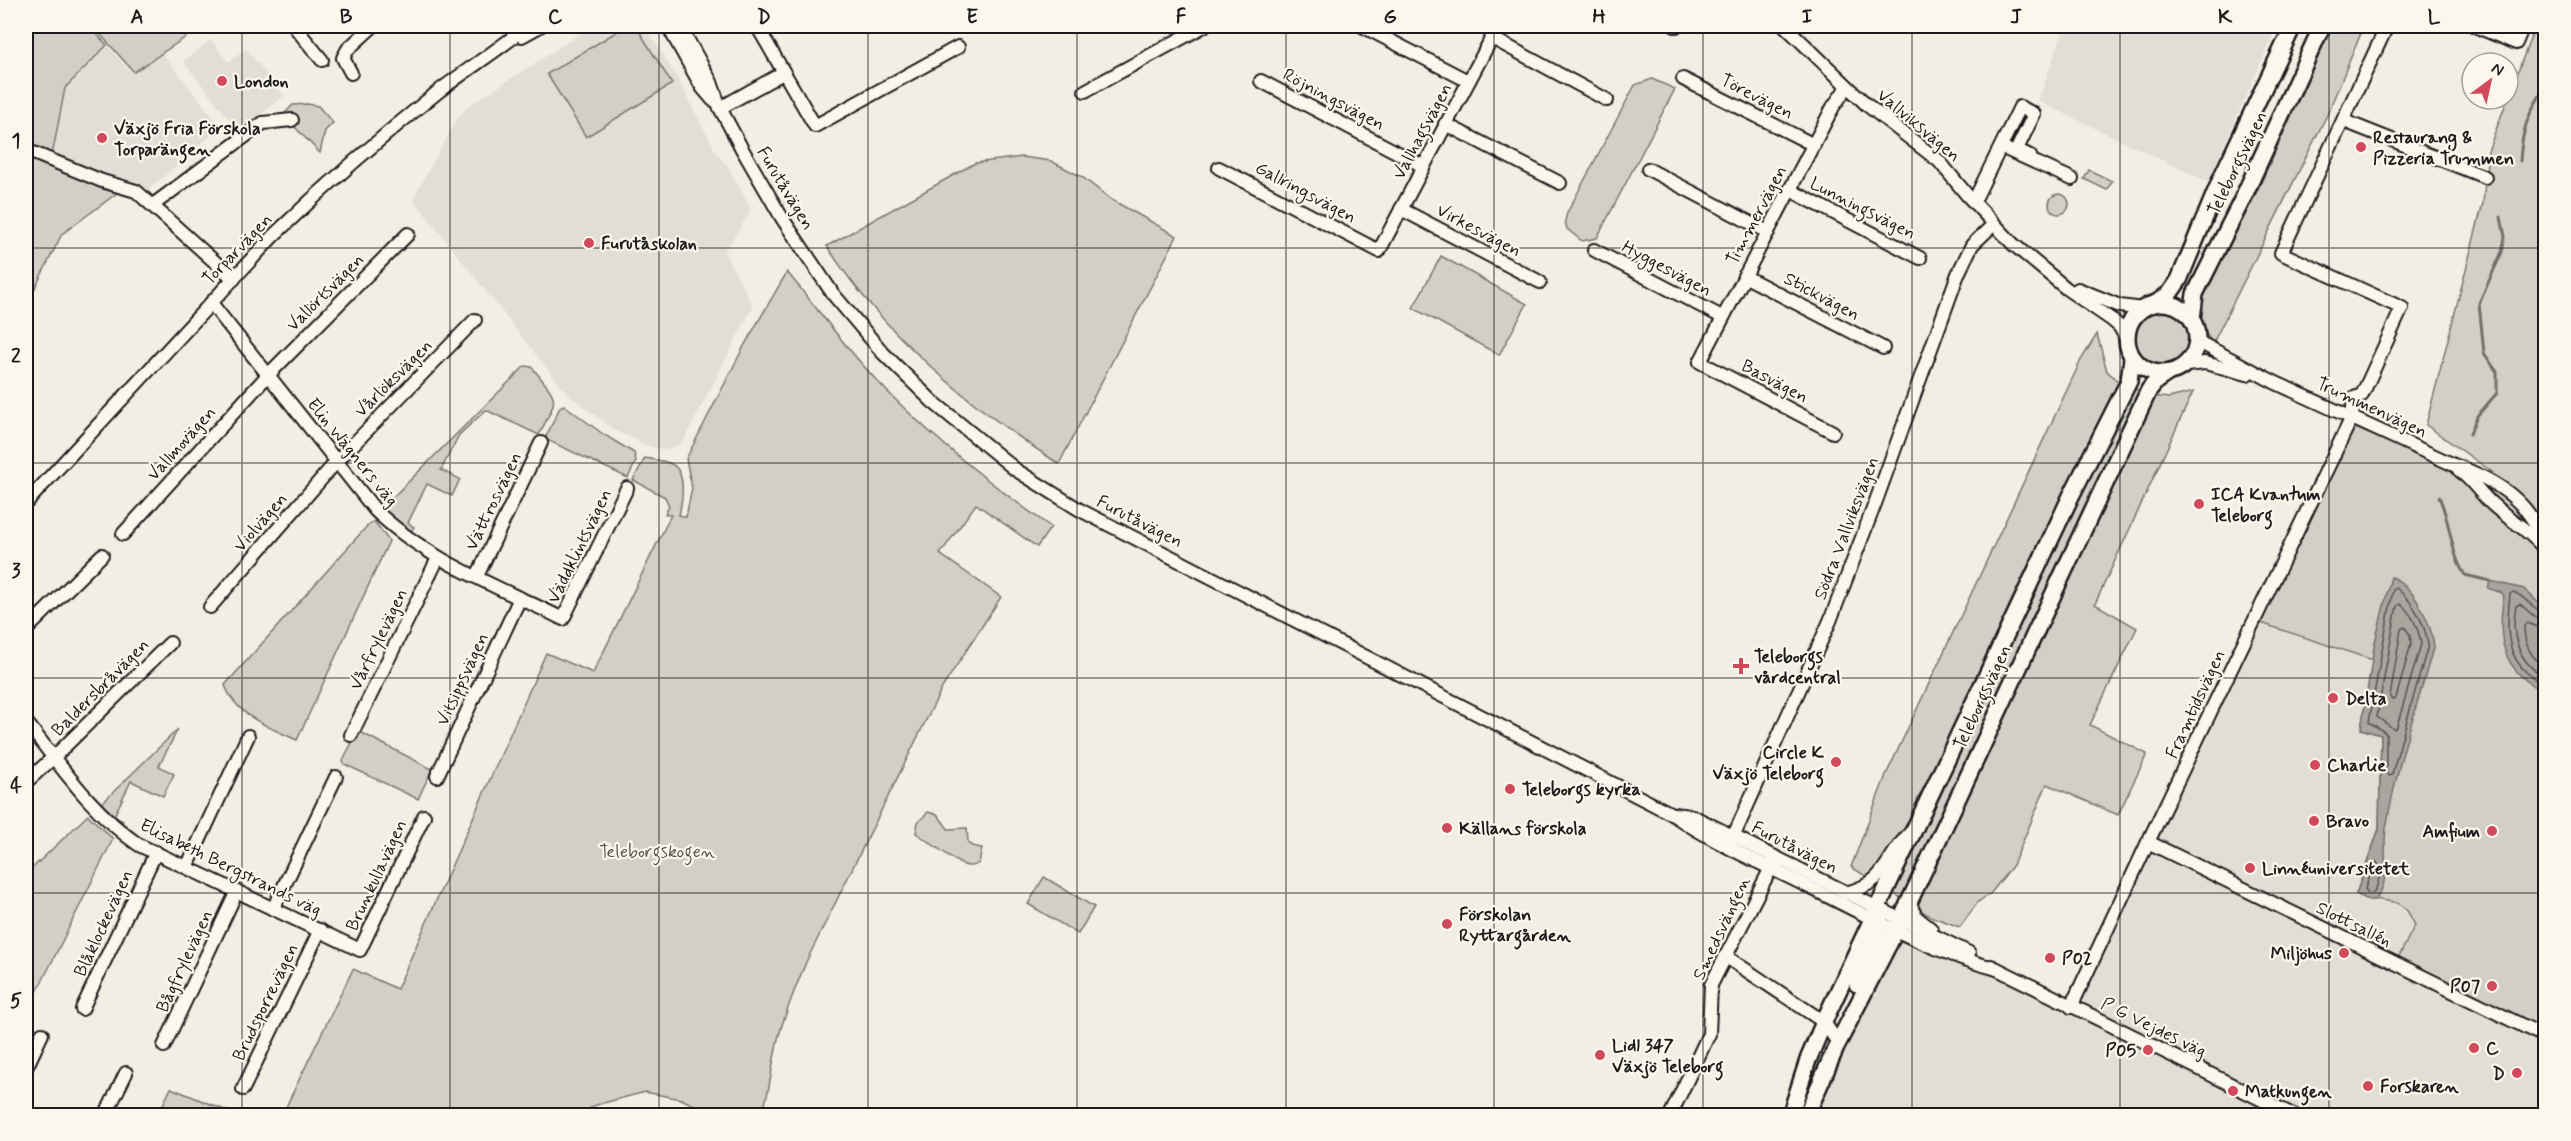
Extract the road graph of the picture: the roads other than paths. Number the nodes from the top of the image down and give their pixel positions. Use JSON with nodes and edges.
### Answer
{"nodes":[{"id":1,"x":294,"y":26,"type":"edge"},
{"id":2,"x":373,"y":26,"type":"edge"},
{"id":3,"x":528,"y":26,"type":"edge"},
{"id":4,"x":540,"y":26,"type":"edge"},
{"id":5,"x":668,"y":26,"type":"edge"},
{"id":6,"x":680,"y":26,"type":"edge"},
{"id":7,"x":757,"y":26,"type":"edge"},
{"id":8,"x":1204,"y":26,"type":"edge"},
{"id":9,"x":1362,"y":26,"type":"edge"},
{"id":10,"x":1498,"y":26,"type":"edge"},
{"id":11,"x":1785,"y":26,"type":"edge"},
{"id":12,"x":2293,"y":26,"type":"edge"},
{"id":13,"x":2322,"y":26,"type":"edge"},
{"id":14,"x":2387,"y":26,"type":"edge"},
{"id":15,"x":2475,"y":26,"type":"edge"},
{"id":16,"x":2523,"y":26,"type":"edge"},
{"id":17,"x":1492,"y":38,"type":"junction"},
{"id":18,"x":958,"y":47,"type":"dead end"},
{"id":19,"x":500,"y":48,"type":"junction"},
{"id":20,"x":322,"y":60,"type":"dead end"},
{"id":21,"x":351,"y":73,"type":"dead end"},
{"id":22,"x":783,"y":73,"type":"junction"},
{"id":23,"x":1683,"y":79,"type":"dead end"},
{"id":24,"x":1261,"y":81,"type":"dead end"},
{"id":25,"x":1468,"y":81,"type":"junction"},
{"id":26,"x":1847,"y":87,"type":"junction"},
{"id":27,"x":1084,"y":91,"type":"dead end"},
{"id":28,"x":1607,"y":100,"type":"dead end"},
{"id":29,"x":720,"y":108,"type":"junction"},
{"id":30,"x":292,"y":120,"type":"dead end"},
{"id":31,"x":2344,"y":121,"type":"junction"},
{"id":32,"x":1445,"y":124,"type":"junction"},
{"id":33,"x":1814,"y":145,"type":"junction"},
{"id":34,"x":2001,"y":147,"type":"junction"},
{"id":35,"x":26,"y":150,"type":"edge"},
{"id":36,"x":2030,"y":156,"type":"dead end"},
{"id":37,"x":1423,"y":166,"type":"junction"},
{"id":38,"x":1219,"y":168,"type":"dead end"},
{"id":39,"x":1648,"y":169,"type":"dead end"},
{"id":40,"x":2485,"y":177,"type":"dead end"},
{"id":41,"x":2072,"y":179,"type":"dead end"},
{"id":42,"x":1560,"y":183,"type":"dead end"},
{"id":43,"x":1790,"y":190,"type":"junction"},
{"id":44,"x":1974,"y":201,"type":"junction"},
{"id":45,"x":153,"y":205,"type":"junction"},
{"id":46,"x":1401,"y":209,"type":"junction"},
{"id":47,"x":1994,"y":224,"type":"junction"},
{"id":48,"x":1768,"y":232,"type":"junction"},
{"id":49,"x":408,"y":234,"type":"dead end"},
{"id":50,"x":1376,"y":249,"type":"joint"},
{"id":51,"x":1594,"y":250,"type":"dead end"},
{"id":52,"x":1920,"y":258,"type":"dead end"},
{"id":53,"x":1744,"y":276,"type":"junction"},
{"id":54,"x":2055,"y":277,"type":"junction"},
{"id":55,"x":234,"y":279,"type":"junction"},
{"id":56,"x":1540,"y":282,"type":"dead end"},
{"id":57,"x":211,"y":303,"type":"junction"},
{"id":58,"x":2148,"y":307,"type":"junction"},
{"id":59,"x":1722,"y":317,"type":"junction"},
{"id":60,"x":2192,"y":319,"type":"junction"},
{"id":61,"x":475,"y":320,"type":"dead end"},
{"id":62,"x":2127,"y":340,"type":"junction"},
{"id":63,"x":2197,"y":341,"type":"junction"},
{"id":64,"x":1883,"y":348,"type":"dead end"},
{"id":65,"x":2132,"y":358,"type":"junction"},
{"id":66,"x":1700,"y":362,"type":"joint"},
{"id":67,"x":2186,"y":365,"type":"junction"},
{"id":68,"x":2168,"y":374,"type":"junction"},
{"id":69,"x":267,"y":376,"type":"junction"},
{"id":70,"x":2274,"y":382,"type":"junction"},
{"id":71,"x":2352,"y":417,"type":"junction"},
{"id":72,"x":1833,"y":432,"type":"dead end"},
{"id":73,"x":541,"y":443,"type":"dead end"},
{"id":74,"x":337,"y":461,"type":"junction"},
{"id":75,"x":2454,"y":465,"type":"junction"},
{"id":76,"x":627,"y":489,"type":"dead end"},
{"id":77,"x":26,"y":503,"type":"edge"},
{"id":78,"x":123,"y":534,"type":"dead end"},
{"id":79,"x":102,"y":555,"type":"dead end"},
{"id":80,"x":438,"y":558,"type":"junction"},
{"id":81,"x":477,"y":576,"type":"junction"},
{"id":82,"x":520,"y":598,"type":"junction"},
{"id":83,"x":210,"y":607,"type":"dead end"},
{"id":84,"x":563,"y":619,"type":"joint"},
{"id":85,"x":26,"y":630,"type":"edge"},
{"id":86,"x":170,"y":643,"type":"dead end"},
{"id":87,"x":26,"y":722,"type":"edge"},
{"id":88,"x":351,"y":735,"type":"dead end"},
{"id":89,"x":248,"y":736,"type":"dead end"},
{"id":90,"x":54,"y":757,"type":"junction"},
{"id":91,"x":437,"y":776,"type":"dead end"},
{"id":92,"x":336,"y":777,"type":"dead end"},
{"id":93,"x":26,"y":782,"type":"edge"},
{"id":94,"x":424,"y":816,"type":"dead end"},
{"id":95,"x":1912,"y":830,"type":"junction"},
{"id":96,"x":1731,"y":841,"type":"junction"},
{"id":97,"x":2148,"y":842,"type":"junction"},
{"id":98,"x":156,"y":852,"type":"junction"},
{"id":99,"x":1773,"y":863,"type":"junction"},
{"id":100,"x":187,"y":867,"type":"junction"},
{"id":101,"x":237,"y":891,"type":"junction"},
{"id":102,"x":1845,"y":892,"type":"junction"},
{"id":103,"x":1909,"y":901,"type":"junction"},
{"id":104,"x":273,"y":909,"type":"junction"},
{"id":105,"x":1877,"y":917,"type":"junction"},
{"id":106,"x":1898,"y":925,"type":"junction"},
{"id":107,"x":320,"y":930,"type":"junction"},
{"id":108,"x":1953,"y":946,"type":"junction"},
{"id":109,"x":360,"y":950,"type":"joint"},
{"id":110,"x":1725,"y":956,"type":"junction"},
{"id":111,"x":1997,"y":969,"type":"junction"},
{"id":112,"x":2071,"y":1007,"type":"junction"},
{"id":113,"x":82,"y":1009,"type":"dead end"},
{"id":114,"x":1824,"y":1022,"type":"junction"},
{"id":115,"x":42,"y":1034,"type":"dead end"},
{"id":116,"x":2546,"y":1037,"type":"edge"},
{"id":117,"x":1838,"y":1042,"type":"junction"},
{"id":118,"x":164,"y":1046,"type":"dead end"},
{"id":119,"x":26,"y":1068,"type":"edge"},
{"id":120,"x":126,"y":1073,"type":"dead end"},
{"id":121,"x":243,"y":1089,"type":"dead end"},
{"id":122,"x":105,"y":1116,"type":"edge"},
{"id":123,"x":1670,"y":1116,"type":"edge"},
{"id":124,"x":1790,"y":1116,"type":"edge"},
{"id":125,"x":1806,"y":1116,"type":"edge"},
{"id":126,"x":2295,"y":1116,"type":"edge"}],
"edges":[{"from":1,"to":20,"type":"street"},
{"from":2,"to":21,"type":"street"},
{"from":3,"to":19,"type":"street","name":"Torparvägen"},
{"from":4,"to":19,"type":"street","name":"Torparvägen"},
{"from":5,"to":29,"type":"street","name":"Furutåvägen"},
{"from":6,"to":29,"type":"street","name":"Furutåvägen"},
{"from":7,"to":22,"type":"street"},
{"from":8,"to":27,"type":"street"},
{"from":9,"to":25,"type":"street"},
{"from":10,"to":17,"type":"street","name":"Vallhagsvägen"},
{"from":11,"to":26,"type":"street","name":"Vallviksvägen"},
{"from":12,"to":58,"type":"main road","name":"Teleborgsvägen"},
{"from":13,"to":60,"type":"main road","name":"Teleborgsvägen"},
{"from":14,"to":31,"type":"street"},
{"from":15,"to":16,"type":"street"},
{"from":17,"to":25,"type":"street","name":"Vallhagsvägen"},
{"from":17,"to":28,"type":"street"},
{"from":18,"to":22,"type":"street"},
{"from":19,"to":55,"type":"street","name":"Torparvägen"},
{"from":22,"to":29,"type":"street"},
{"from":23,"to":33,"type":"street","name":"Törevägen"},
{"from":24,"to":37,"type":"street","name":"Röjningsvägen"},
{"from":25,"to":32,"type":"street","name":"Vallhagsvägen"},
{"from":26,"to":33,"type":"street","name":"Timmervägen"},
{"from":26,"to":44,"type":"street","name":"Vallviksvägen"},
{"from":29,"to":96,"type":"street","name":"Furutåvägen"},
{"from":30,"to":45,"type":"street"},
{"from":31,"to":40,"type":"street"},
{"from":31,"to":71,"type":"street","name":"Framtidsvägen"},
{"from":32,"to":37,"type":"street","name":"Vallhagsvägen"},
{"from":32,"to":42,"type":"street"},
{"from":33,"to":43,"type":"street","name":"Timmervägen"},
{"from":34,"to":36,"type":"street"},
{"from":34,"to":41,"type":"street"},
{"from":34,"to":44,"type":"street"},
{"from":35,"to":45,"type":"street"},
{"from":37,"to":46,"type":"street","name":"Vallhagsvägen"},
{"from":38,"to":50,"type":"street","name":"Gallringsvägen"},
{"from":39,"to":48,"type":"street"},
{"from":43,"to":48,"type":"street","name":"Timmervägen"},
{"from":43,"to":52,"type":"street","name":"Lunningsvägen"},
{"from":44,"to":47,"type":"street","name":"Vallviksvägen"},
{"from":45,"to":55,"type":"street"},
{"from":46,"to":50,"type":"street","name":"Vallhagsvägen"},
{"from":46,"to":56,"type":"street","name":"Virkesvägen"},
{"from":47,"to":54,"type":"street","name":"Vallviksvägen"},
{"from":47,"to":96,"type":"street","name":"Södra Vallviksvägen"},
{"from":48,"to":53,"type":"street","name":"Timmervägen"},
{"from":49,"to":69,"type":"street","name":"Vallörtsvägen"},
{"from":51,"to":59,"type":"street","name":"Hyggesvägen"},
{"from":53,"to":59,"type":"street","name":"Timmervägen"},
{"from":53,"to":64,"type":"street","name":"Stickvägen"},
{"from":54,"to":58,"type":"street","name":"Vallviksvägen"},
{"from":54,"to":62,"type":"street","name":"Vallviksvägen"},
{"from":55,"to":57,"type":"street","name":"Torparvägen"},
{"from":57,"to":69,"type":"street","name":"Elin Wägners väg"},
{"from":57,"to":77,"type":"street","name":"Torparvägen"},
{"from":58,"to":60,"type":"main road"},
{"from":58,"to":62,"type":"main road"},
{"from":59,"to":66,"type":"street","name":"Timmervägen"},
{"from":60,"to":63,"type":"main road"},
{"from":61,"to":74,"type":"street","name":"Vårlöksvägen"},
{"from":62,"to":65,"type":"main road"},
{"from":63,"to":67,"type":"main road"},
{"from":63,"to":70,"type":"street","name":"Trummenvägen"},
{"from":65,"to":68,"type":"main road"},
{"from":65,"to":95,"type":"main road","name":"Teleborgsvägen"},
{"from":66,"to":72,"type":"street","name":"Basvägen"},
{"from":67,"to":68,"type":"main road"},
{"from":67,"to":70,"type":"street","name":"Trummenvägen"},
{"from":68,"to":103,"type":"main road","name":"Teleborgsvägen"},
{"from":69,"to":74,"type":"street","name":"Elin Wägners väg"},
{"from":69,"to":78,"type":"street","name":"Vallmovägen"},
{"from":70,"to":71,"type":"street","name":"Trummenvägen"},
{"from":71,"to":75,"type":"street","name":"Trummenvägen"},
{"from":71,"to":97,"type":"street","name":"Framtidsvägen"},
{"from":73,"to":81,"type":"street","name":"Vättrosvägen"},
{"from":74,"to":80,"type":"street","name":"Elin Wägners väg"},
{"from":74,"to":83,"type":"street","name":"Violvägen"},
{"from":75,"to":75,"type":"street","name":"Trummenvägen"},
{"from":76,"to":84,"type":"street","name":"Väddklintsvägen"},
{"from":79,"to":85,"type":"street"},
{"from":80,"to":81,"type":"street","name":"Elin Wägners väg"},
{"from":80,"to":88,"type":"street","name":"Vårfrylevägen"},
{"from":81,"to":82,"type":"street","name":"Elin Wägners väg"},
{"from":82,"to":84,"type":"street","name":"Elin Wägners väg"},
{"from":82,"to":91,"type":"street","name":"Vitsippsvägen"},
{"from":86,"to":90,"type":"street","name":"Baldersbråvägen"},
{"from":87,"to":90,"type":"street","name":"Elisabeth Bergstrands väg"},
{"from":89,"to":100,"type":"street"},
{"from":90,"to":93,"type":"street","name":"Baldersbråvägen"},
{"from":90,"to":98,"type":"street","name":"Elisabeth Bergstrands väg"},
{"from":92,"to":104,"type":"street"},
{"from":94,"to":109,"type":"street","name":"Brunkullavägen"},
{"from":95,"to":102,"type":"street"},
{"from":95,"to":105,"type":"main road","name":"Teleborgsvägen"},
{"from":96,"to":99,"type":"street","name":"Furutåvägen"},
{"from":97,"to":112,"type":"street","name":"Framtidsvägen"},
{"from":97,"to":116,"type":"street","name":"Slottsallén"},
{"from":98,"to":100,"type":"street","name":"Elisabeth Bergstrands väg"},
{"from":98,"to":113,"type":"street","name":"Blåklockevägen"},
{"from":99,"to":102,"type":"street","name":"Furutåvägen"},
{"from":99,"to":105,"type":"street","name":"Furutåvägen"},
{"from":99,"to":110,"type":"street","name":"Smedsvängen"},
{"from":100,"to":101,"type":"street","name":"Elisabeth Bergstrands väg"},
{"from":101,"to":104,"type":"street","name":"Elisabeth Bergstrands väg"},
{"from":101,"to":118,"type":"street","name":"Bågfrylevägen"},
{"from":102,"to":105,"type":"street","name":"Furutåvägen"},
{"from":103,"to":106,"type":"main road","name":"Teleborgsvägen"},
{"from":103,"to":108,"type":"street"},
{"from":104,"to":107,"type":"street","name":"Elisabeth Bergstrands väg"},
{"from":105,"to":106,"type":"street","name":"Furutåvägen"},
{"from":105,"to":114,"type":"main road","name":"Teleborgsvägen"},
{"from":105,"to":117,"type":"main road","name":"Teleborgsvägen"},
{"from":106,"to":108,"type":"street","name":"P G Vejdes väg"},
{"from":106,"to":111,"type":"street","name":"P G Vejdes väg"},
{"from":106,"to":117,"type":"main road","name":"Teleborgsvägen"},
{"from":107,"to":109,"type":"street","name":"Elisabeth Bergstrands väg"},
{"from":107,"to":121,"type":"street","name":"Brudsporrevägen"},
{"from":108,"to":111,"type":"street","name":"P G Vejdes väg"},
{"from":110,"to":114,"type":"street"},
{"from":110,"to":123,"type":"street","name":"Smedsvängen"},
{"from":111,"to":112,"type":"street","name":"P G Vejdes väg"},
{"from":112,"to":126,"type":"street","name":"P G Vejdes väg"},
{"from":114,"to":117,"type":"street"},
{"from":114,"to":124,"type":"main road","name":"Teleborgsvägen"},
{"from":115,"to":119,"type":"street"},
{"from":117,"to":125,"type":"main road","name":"Teleborgsvägen"},
{"from":120,"to":122,"type":"street"}]}
